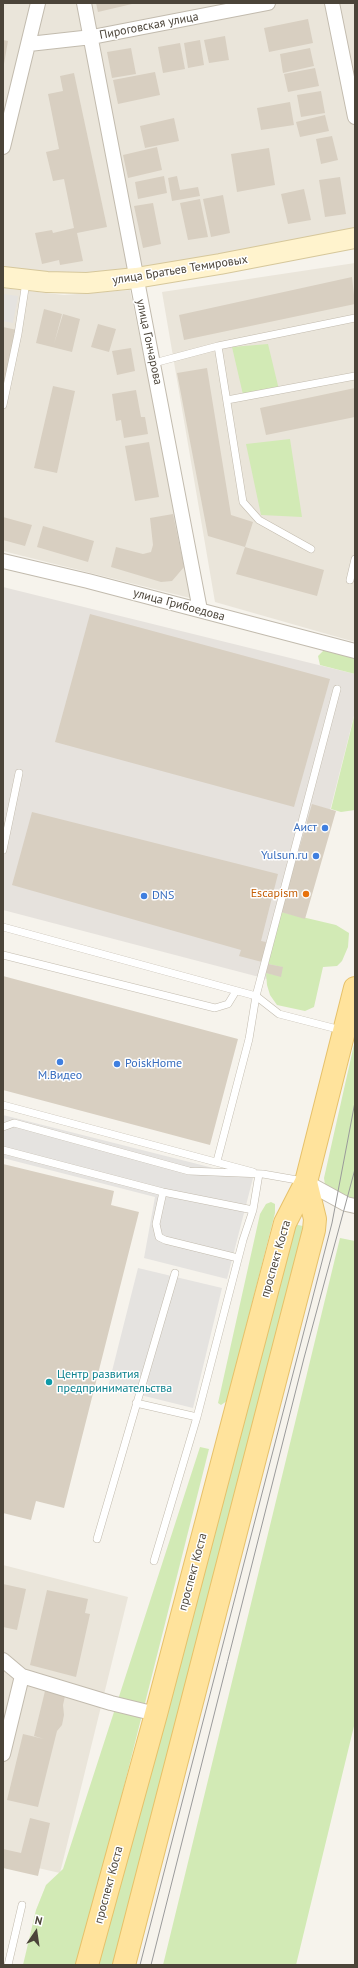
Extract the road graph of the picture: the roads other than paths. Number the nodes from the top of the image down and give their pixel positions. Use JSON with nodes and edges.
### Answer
{"nodes":[{"id":1,"x":38,"y":3,"type":"edge"},
{"id":2,"x":84,"y":3,"type":"edge"},
{"id":3,"x":268,"y":3,"type":"edge"},
{"id":4,"x":332,"y":3,"type":"edge"},
{"id":5,"x":92,"y":37,"type":"junction"},
{"id":6,"x":29,"y":44,"type":"junction"},
{"id":7,"x":355,"y":117,"type":"edge"},
{"id":8,"x":3,"y":147,"type":"edge"},
{"id":9,"x":355,"y":238,"type":"edge"},
{"id":10,"x":3,"y":277,"type":"edge"},
{"id":11,"x":136,"y":278,"type":"junction"},
{"id":12,"x":27,"y":280,"type":"junction"},
{"id":13,"x":355,"y":318,"type":"edge"},
{"id":14,"x":218,"y":346,"type":"junction"},
{"id":15,"x":154,"y":363,"type":"junction"},
{"id":16,"x":355,"y":376,"type":"edge"},
{"id":17,"x":227,"y":400,"type":"junction"},
{"id":18,"x":3,"y":405,"type":"edge"},
{"id":19,"x":311,"y":549,"type":"dead end"},
{"id":20,"x":355,"y":558,"type":"edge"},
{"id":21,"x":3,"y":561,"type":"edge"},
{"id":22,"x":350,"y":580,"type":"dead end"},
{"id":23,"x":200,"y":610,"type":"junction"},
{"id":24,"x":355,"y":651,"type":"edge"},
{"id":25,"x":337,"y":690,"type":"dead end"},
{"id":26,"x":19,"y":773,"type":"dead end"},
{"id":27,"x":3,"y":850,"type":"edge"},
{"id":28,"x":3,"y":927,"type":"edge"},
{"id":29,"x":3,"y":955,"type":"edge"},
{"id":30,"x":236,"y":991,"type":"junction"},
{"id":31,"x":256,"y":996,"type":"junction"},
{"id":32,"x":354,"y":997,"type":"edge"},
{"id":33,"x":344,"y":1031,"type":"junction"},
{"id":34,"x":3,"y":1105,"type":"edge"},
{"id":35,"x":3,"y":1127,"type":"edge"},
{"id":36,"x":3,"y":1150,"type":"edge"},
{"id":37,"x":217,"y":1161,"type":"junction"},
{"id":38,"x":258,"y":1174,"type":"junction"},
{"id":39,"x":306,"y":1182,"type":"junction"},
{"id":40,"x":163,"y":1192,"type":"junction"},
{"id":41,"x":355,"y":1206,"type":"edge"},
{"id":42,"x":253,"y":1210,"type":"junction"},
{"id":43,"x":238,"y":1258,"type":"junction"},
{"id":44,"x":175,"y":1273,"type":"dead end"},
{"id":45,"x":136,"y":1403,"type":"junction"},
{"id":46,"x":197,"y":1417,"type":"junction"},
{"id":47,"x":97,"y":1539,"type":"dead end"},
{"id":48,"x":154,"y":1561,"type":"dead end"},
{"id":49,"x":3,"y":1660,"type":"edge"},
{"id":50,"x":22,"y":1676,"type":"junction"},
{"id":51,"x":156,"y":1714,"type":"junction"},
{"id":52,"x":3,"y":1754,"type":"edge"},
{"id":53,"x":22,"y":1905,"type":"dead end"},
{"id":54,"x":8,"y":1965,"type":"edge"},
{"id":55,"x":87,"y":1965,"type":"edge"},
{"id":56,"x":124,"y":1965,"type":"edge"}],
"edges":[{"from":1,"to":6,"type":"street"},
{"from":2,"to":5,"type":"street","name":"улица Гончарова"},
{"from":3,"to":5,"type":"street","name":"Пироговская улица"},
{"from":4,"to":7,"type":"street"},
{"from":5,"to":6,"type":"street","name":"Пироговская улица"},
{"from":5,"to":11,"type":"street","name":"улица Гончарова"},
{"from":6,"to":8,"type":"street"},
{"from":9,"to":11,"type":"street","name":"улица Братьев Темировых"},
{"from":10,"to":12,"type":"street","name":"улица Братьев Темировых"},
{"from":11,"to":12,"type":"street","name":"улица Братьев Темировых"},
{"from":11,"to":15,"type":"street","name":"улица Гончарова"},
{"from":12,"to":18,"type":"lane"},
{"from":13,"to":14,"type":"lane"},
{"from":14,"to":15,"type":"lane"},
{"from":14,"to":17,"type":"lane"},
{"from":15,"to":23,"type":"street","name":"улица Гончарова"},
{"from":16,"to":17,"type":"lane"},
{"from":17,"to":19,"type":"lane"},
{"from":20,"to":22,"type":"lane"},
{"from":21,"to":23,"type":"street","name":"улица Грибоедова"},
{"from":23,"to":24,"type":"street","name":"улица Грибоедова"},
{"from":25,"to":31,"type":"lane"},
{"from":26,"to":27,"type":"lane"},
{"from":28,"to":30,"type":"lane"},
{"from":29,"to":30,"type":"lane"},
{"from":30,"to":31,"type":"lane"},
{"from":31,"to":33,"type":"lane"},
{"from":31,"to":37,"type":"lane"},
{"from":32,"to":33,"type":"main road","name":"проспект Коста"},
{"from":33,"to":39,"type":"main road","name":"проспект Коста"},
{"from":34,"to":37,"type":"lane"},
{"from":35,"to":38,"type":"lane"},
{"from":36,"to":40,"type":"lane"},
{"from":37,"to":38,"type":"lane"},
{"from":38,"to":39,"type":"lane"},
{"from":38,"to":42,"type":"lane"},
{"from":39,"to":41,"type":"street"},
{"from":39,"to":51,"type":"main road","name":"проспект Коста"},
{"from":39,"to":56,"type":"main road","name":"проспект Коста"},
{"from":40,"to":42,"type":"lane"},
{"from":40,"to":43,"type":"lane"},
{"from":42,"to":43,"type":"lane"},
{"from":43,"to":46,"type":"lane"},
{"from":44,"to":45,"type":"lane"},
{"from":45,"to":46,"type":"lane"},
{"from":45,"to":47,"type":"lane"},
{"from":46,"to":48,"type":"lane"},
{"from":49,"to":50,"type":"street"},
{"from":50,"to":51,"type":"street"},
{"from":50,"to":52,"type":"street"},
{"from":51,"to":55,"type":"main road","name":"проспект Коста"},
{"from":53,"to":54,"type":"lane"}]}
